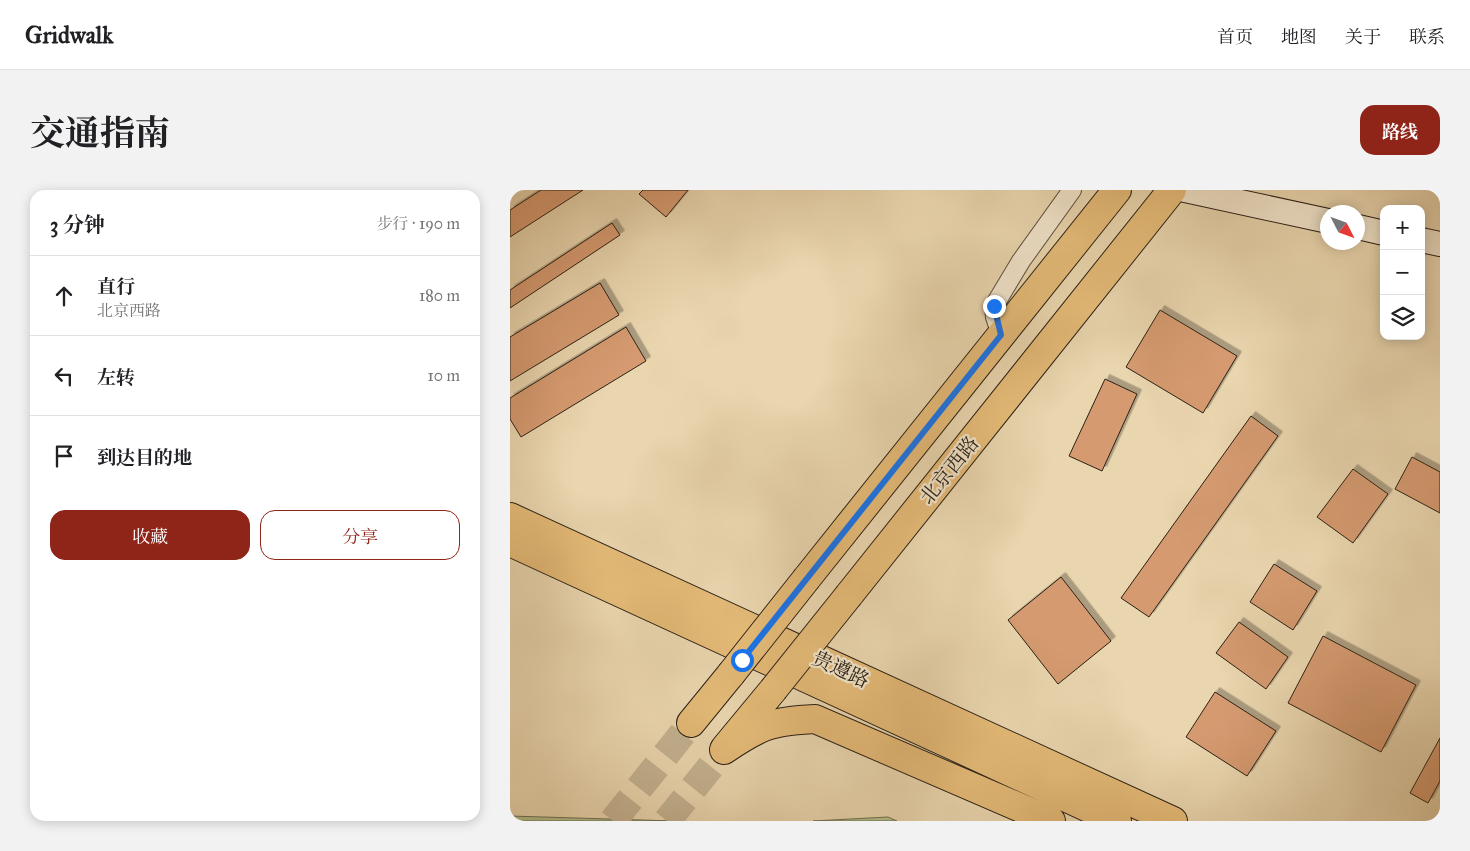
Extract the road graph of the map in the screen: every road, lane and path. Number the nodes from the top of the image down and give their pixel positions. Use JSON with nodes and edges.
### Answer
{"nodes":[{"id":1,"x":1072,"y":190,"type":"edge"},
{"id":2,"x":1185,"y":190,"type":"edge"},
{"id":3,"x":1115,"y":193,"type":"edge"},
{"id":4,"x":1166,"y":197,"type":"edge"},
{"id":5,"x":1320,"y":219,"type":"edge"},
{"id":6,"x":1365,"y":229,"type":"edge"},
{"id":7,"x":1380,"y":232,"type":"edge"},
{"id":8,"x":1425,"y":241,"type":"edge"},
{"id":9,"x":1440,"y":244,"type":"edge"},
{"id":10,"x":1001,"y":335,"type":"junction"},
{"id":11,"x":510,"y":517,"type":"edge"},
{"id":12,"x":510,"y":542,"type":"edge"},
{"id":13,"x":691,"y":723,"type":"tunnel mouth"},
{"id":14,"x":1051,"y":821,"type":"edge"},
{"id":15,"x":1117,"y":821,"type":"edge"},
{"id":16,"x":1173,"y":821,"type":"edge"}],
"edges":[{"from":1,"to":10,"type":"street"},
{"from":2,"to":5,"type":"main road"},
{"from":3,"to":10,"type":"main road"},
{"from":4,"to":14,"type":"main road","name":"北京西路","bridge":true},
{"from":6,"to":7,"type":"main road"},
{"from":8,"to":9,"type":"main road"},
{"from":10,"to":13,"type":"main road","bridge":true},
{"from":11,"to":16,"type":"main road","name":"贵遵路"},
{"from":12,"to":15,"type":"main road","name":"贵遵路"}]}
